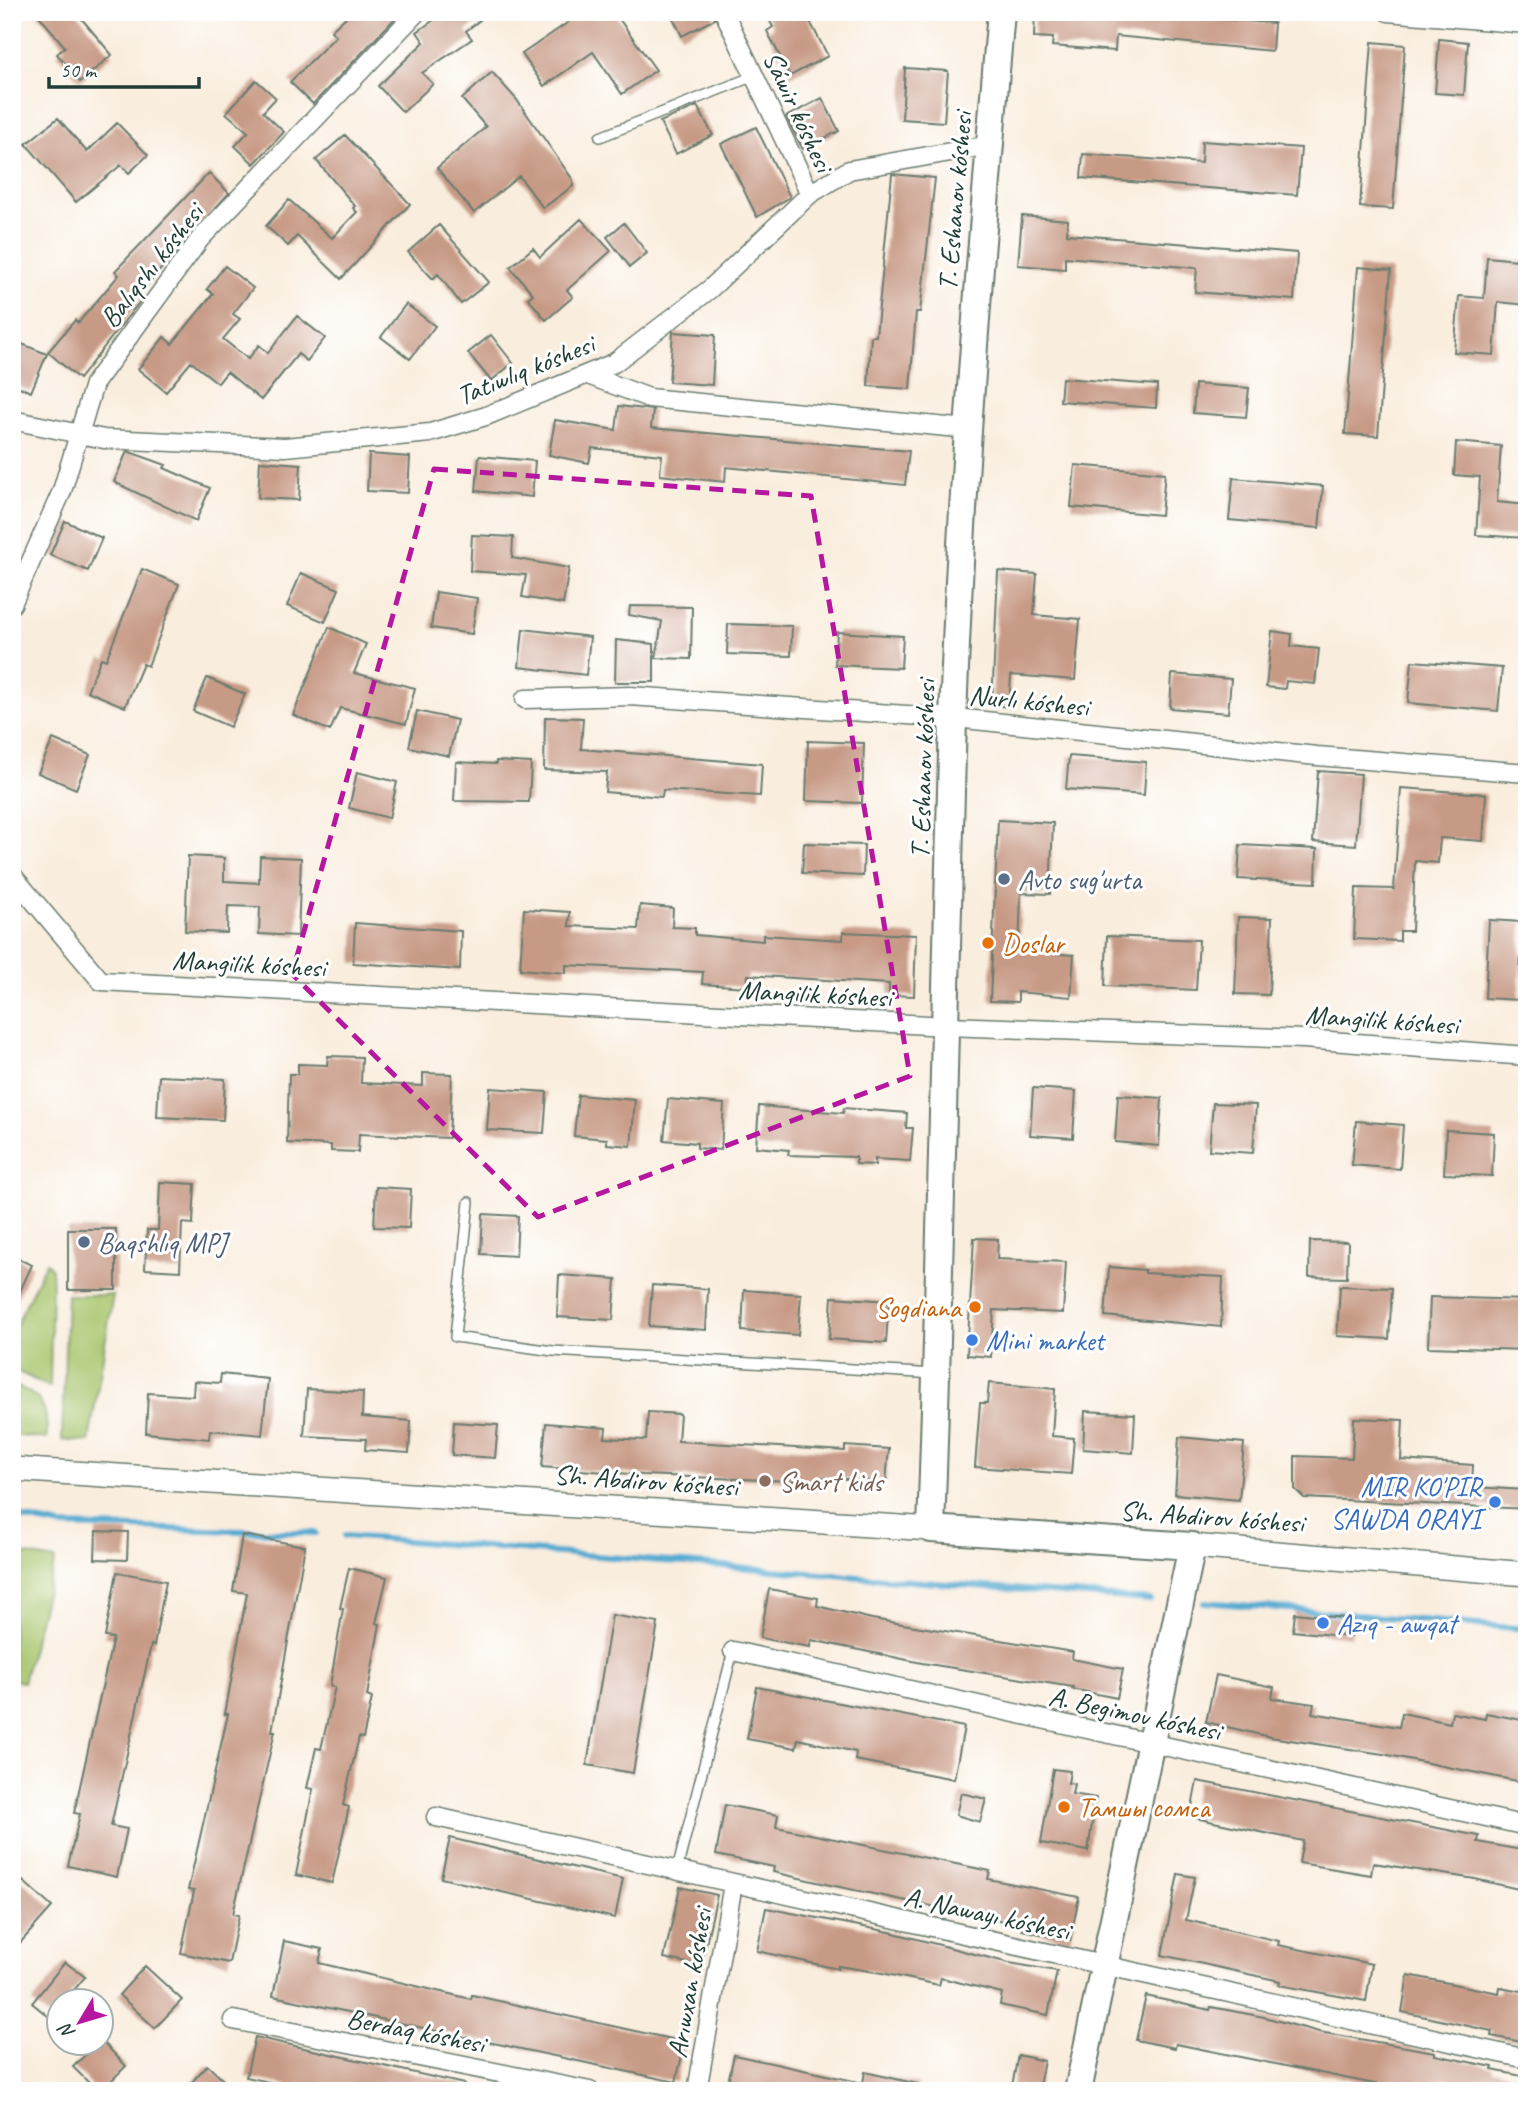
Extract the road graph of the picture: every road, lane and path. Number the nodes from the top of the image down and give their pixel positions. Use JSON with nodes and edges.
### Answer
{"nodes":[{"id":1,"x":418,"y":12,"type":"edge"},
{"id":2,"x":724,"y":12,"type":"edge"},
{"id":3,"x":1001,"y":12,"type":"edge"},
{"id":4,"x":1388,"y":12,"type":"edge"},
{"id":5,"x":1527,"y":24,"type":"edge"},
{"id":6,"x":754,"y":76,"type":"junction"},
{"id":7,"x":600,"y":137,"type":"dead end"},
{"id":8,"x":990,"y":145,"type":"junction"},
{"id":9,"x":810,"y":194,"type":"junction"},
{"id":10,"x":588,"y":375,"type":"junction"},
{"id":11,"x":12,"y":420,"type":"edge"},
{"id":12,"x":968,"y":429,"type":"junction"},
{"id":13,"x":79,"y":434,"type":"junction"},
{"id":14,"x":12,"y":604,"type":"edge"},
{"id":15,"x":525,"y":699,"type":"dead end"},
{"id":16,"x":953,"y":719,"type":"junction"},
{"id":17,"x":1527,"y":773,"type":"edge"},
{"id":18,"x":12,"y":875,"type":"edge"},
{"id":19,"x":947,"y":1026,"type":"junction"},
{"id":20,"x":1527,"y":1056,"type":"edge"},
{"id":21,"x":469,"y":1202,"type":"dead end"},
{"id":22,"x":937,"y":1374,"type":"junction"},
{"id":23,"x":12,"y":1469,"type":"edge"},
{"id":24,"x":930,"y":1529,"type":"junction"},
{"id":25,"x":1192,"y":1546,"type":"junction"},
{"id":26,"x":1527,"y":1574,"type":"edge"},
{"id":27,"x":733,"y":1651,"type":"joint"},
{"id":28,"x":1149,"y":1743,"type":"junction"},
{"id":29,"x":436,"y":1817,"type":"dead end"},
{"id":30,"x":1527,"y":1825,"type":"edge"},
{"id":31,"x":677,"y":1870,"type":"junction"},
{"id":32,"x":733,"y":1884,"type":"junction"},
{"id":33,"x":1103,"y":1966,"type":"junction"},
{"id":34,"x":233,"y":2020,"type":"dead end"},
{"id":35,"x":1527,"y":2059,"type":"edge"},
{"id":36,"x":590,"y":2091,"type":"edge"},
{"id":37,"x":697,"y":2091,"type":"edge"},
{"id":38,"x":1078,"y":2091,"type":"edge"}],
"edges":[{"from":1,"to":13,"type":"street","name":"Balıqshı kóshesi"},
{"from":2,"to":6,"type":"street","name":"Sáwir kóshesi"},
{"from":3,"to":8,"type":"main road","name":"T. Eshanov kóshesi"},
{"from":4,"to":5,"type":"street"},
{"from":6,"to":7,"type":"lane"},
{"from":6,"to":9,"type":"street","name":"Sáwir kóshesi"},
{"from":8,"to":9,"type":"street","name":"Tatıwlıq kóshesi"},
{"from":8,"to":12,"type":"main road","name":"T. Eshanov kóshesi"},
{"from":9,"to":10,"type":"street","name":"Tatıwlıq kóshesi"},
{"from":10,"to":12,"type":"street"},
{"from":10,"to":13,"type":"street","name":"Tatıwlıq kóshesi"},
{"from":11,"to":13,"type":"street","name":"Tatıwlıq kóshesi"},
{"from":12,"to":16,"type":"main road","name":"T. Eshanov kóshesi"},
{"from":13,"to":14,"type":"street","name":"Balıqshı kóshesi"},
{"from":15,"to":16,"type":"street","name":"Nurlı kóshesi"},
{"from":16,"to":17,"type":"street","name":"Nurlı kóshesi"},
{"from":16,"to":19,"type":"main road","name":"T. Eshanov kóshesi"},
{"from":18,"to":19,"type":"street","name":"Mangilik kóshesi"},
{"from":19,"to":20,"type":"street","name":"Mangilik kóshesi"},
{"from":19,"to":22,"type":"main road","name":"T. Eshanov kóshesi"},
{"from":21,"to":22,"type":"lane"},
{"from":22,"to":24,"type":"main road","name":"T. Eshanov kóshesi"},
{"from":23,"to":24,"type":"street","name":"Sh. Abdirov kóshesi"},
{"from":24,"to":25,"type":"main road","name":"Sh. Abdirov kóshesi"},
{"from":25,"to":26,"type":"street","name":"Sh. Abdirov kóshesi"},
{"from":25,"to":28,"type":"main road"},
{"from":27,"to":28,"type":"street","name":"A. Begimov kóshesi"},
{"from":27,"to":31,"type":"lane"},
{"from":28,"to":30,"type":"street","name":"A. Begimov kóshesi"},
{"from":28,"to":33,"type":"main road"},
{"from":29,"to":31,"type":"street","name":"A. Nawayı kóshesi"},
{"from":31,"to":32,"type":"street","name":"A. Nawayı kóshesi"},
{"from":32,"to":33,"type":"street","name":"A. Nawayı kóshesi"},
{"from":32,"to":37,"type":"street","name":"Arıwxan kóshesi"},
{"from":33,"to":35,"type":"street","name":"A. Nawayı kóshesi"},
{"from":33,"to":38,"type":"main road"},
{"from":34,"to":36,"type":"street","name":"Berdaq kóshesi"}]}
